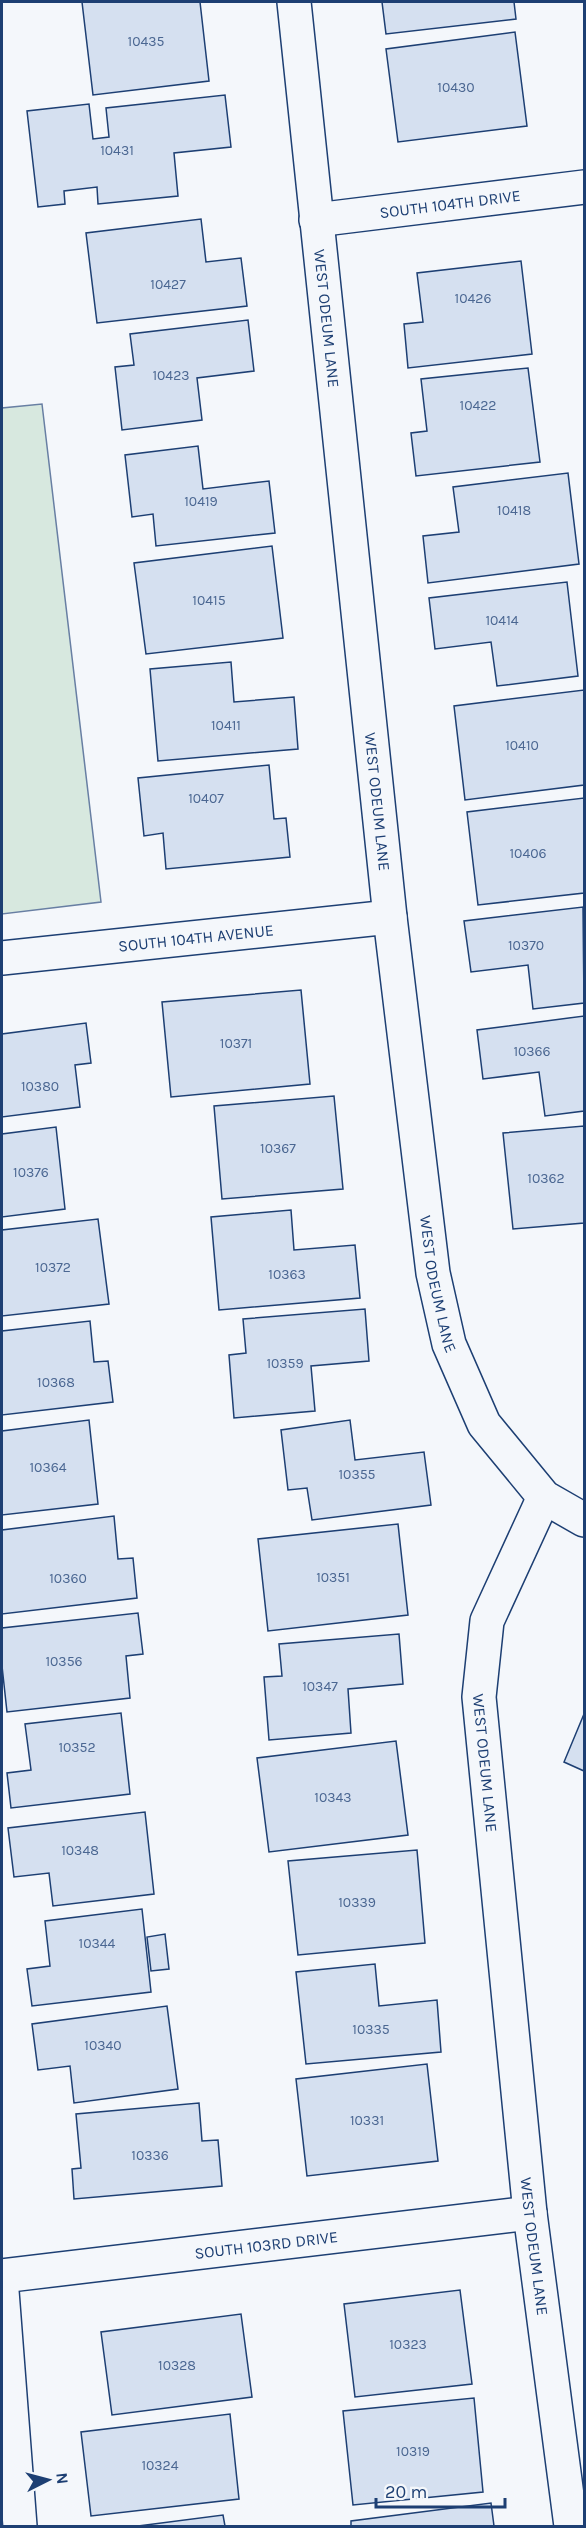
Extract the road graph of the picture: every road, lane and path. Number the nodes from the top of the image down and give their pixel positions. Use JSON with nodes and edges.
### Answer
{"nodes":[{"id":1,"x":294,"y":2,"type":"edge"},
{"id":2,"x":585,"y":187,"type":"edge"},
{"id":3,"x":316,"y":220,"type":"junction"},
{"id":4,"x":390,"y":917,"type":"junction"},
{"id":5,"x":2,"y":958,"type":"edge"},
{"id":6,"x":544,"y":1497,"type":"junction"},
{"id":7,"x":585,"y":1520,"type":"edge"},
{"id":8,"x":530,"y":2213,"type":"junction"},
{"id":9,"x":2,"y":2276,"type":"edge"},
{"id":10,"x":2,"y":2291,"type":"edge"},
{"id":11,"x":20,"y":2526,"type":"edge"},
{"id":12,"x":572,"y":2526,"type":"edge"}],
"edges":[{"from":1,"to":3,"type":"street","name":"WEST ODEUM LANE"},
{"from":2,"to":3,"type":"street","name":"SOUTH 104TH DRIVE"},
{"from":3,"to":4,"type":"street","name":"WEST ODEUM LANE"},
{"from":4,"to":5,"type":"street","name":"SOUTH 104TH AVENUE"},
{"from":4,"to":6,"type":"street","name":"WEST ODEUM LANE"},
{"from":6,"to":7,"type":"street"},
{"from":6,"to":8,"type":"street","name":"WEST ODEUM LANE"},
{"from":8,"to":9,"type":"street","name":"SOUTH 103RD DRIVE"},
{"from":8,"to":12,"type":"street","name":"WEST ODEUM LANE"},
{"from":10,"to":11,"type":"street"}]}
